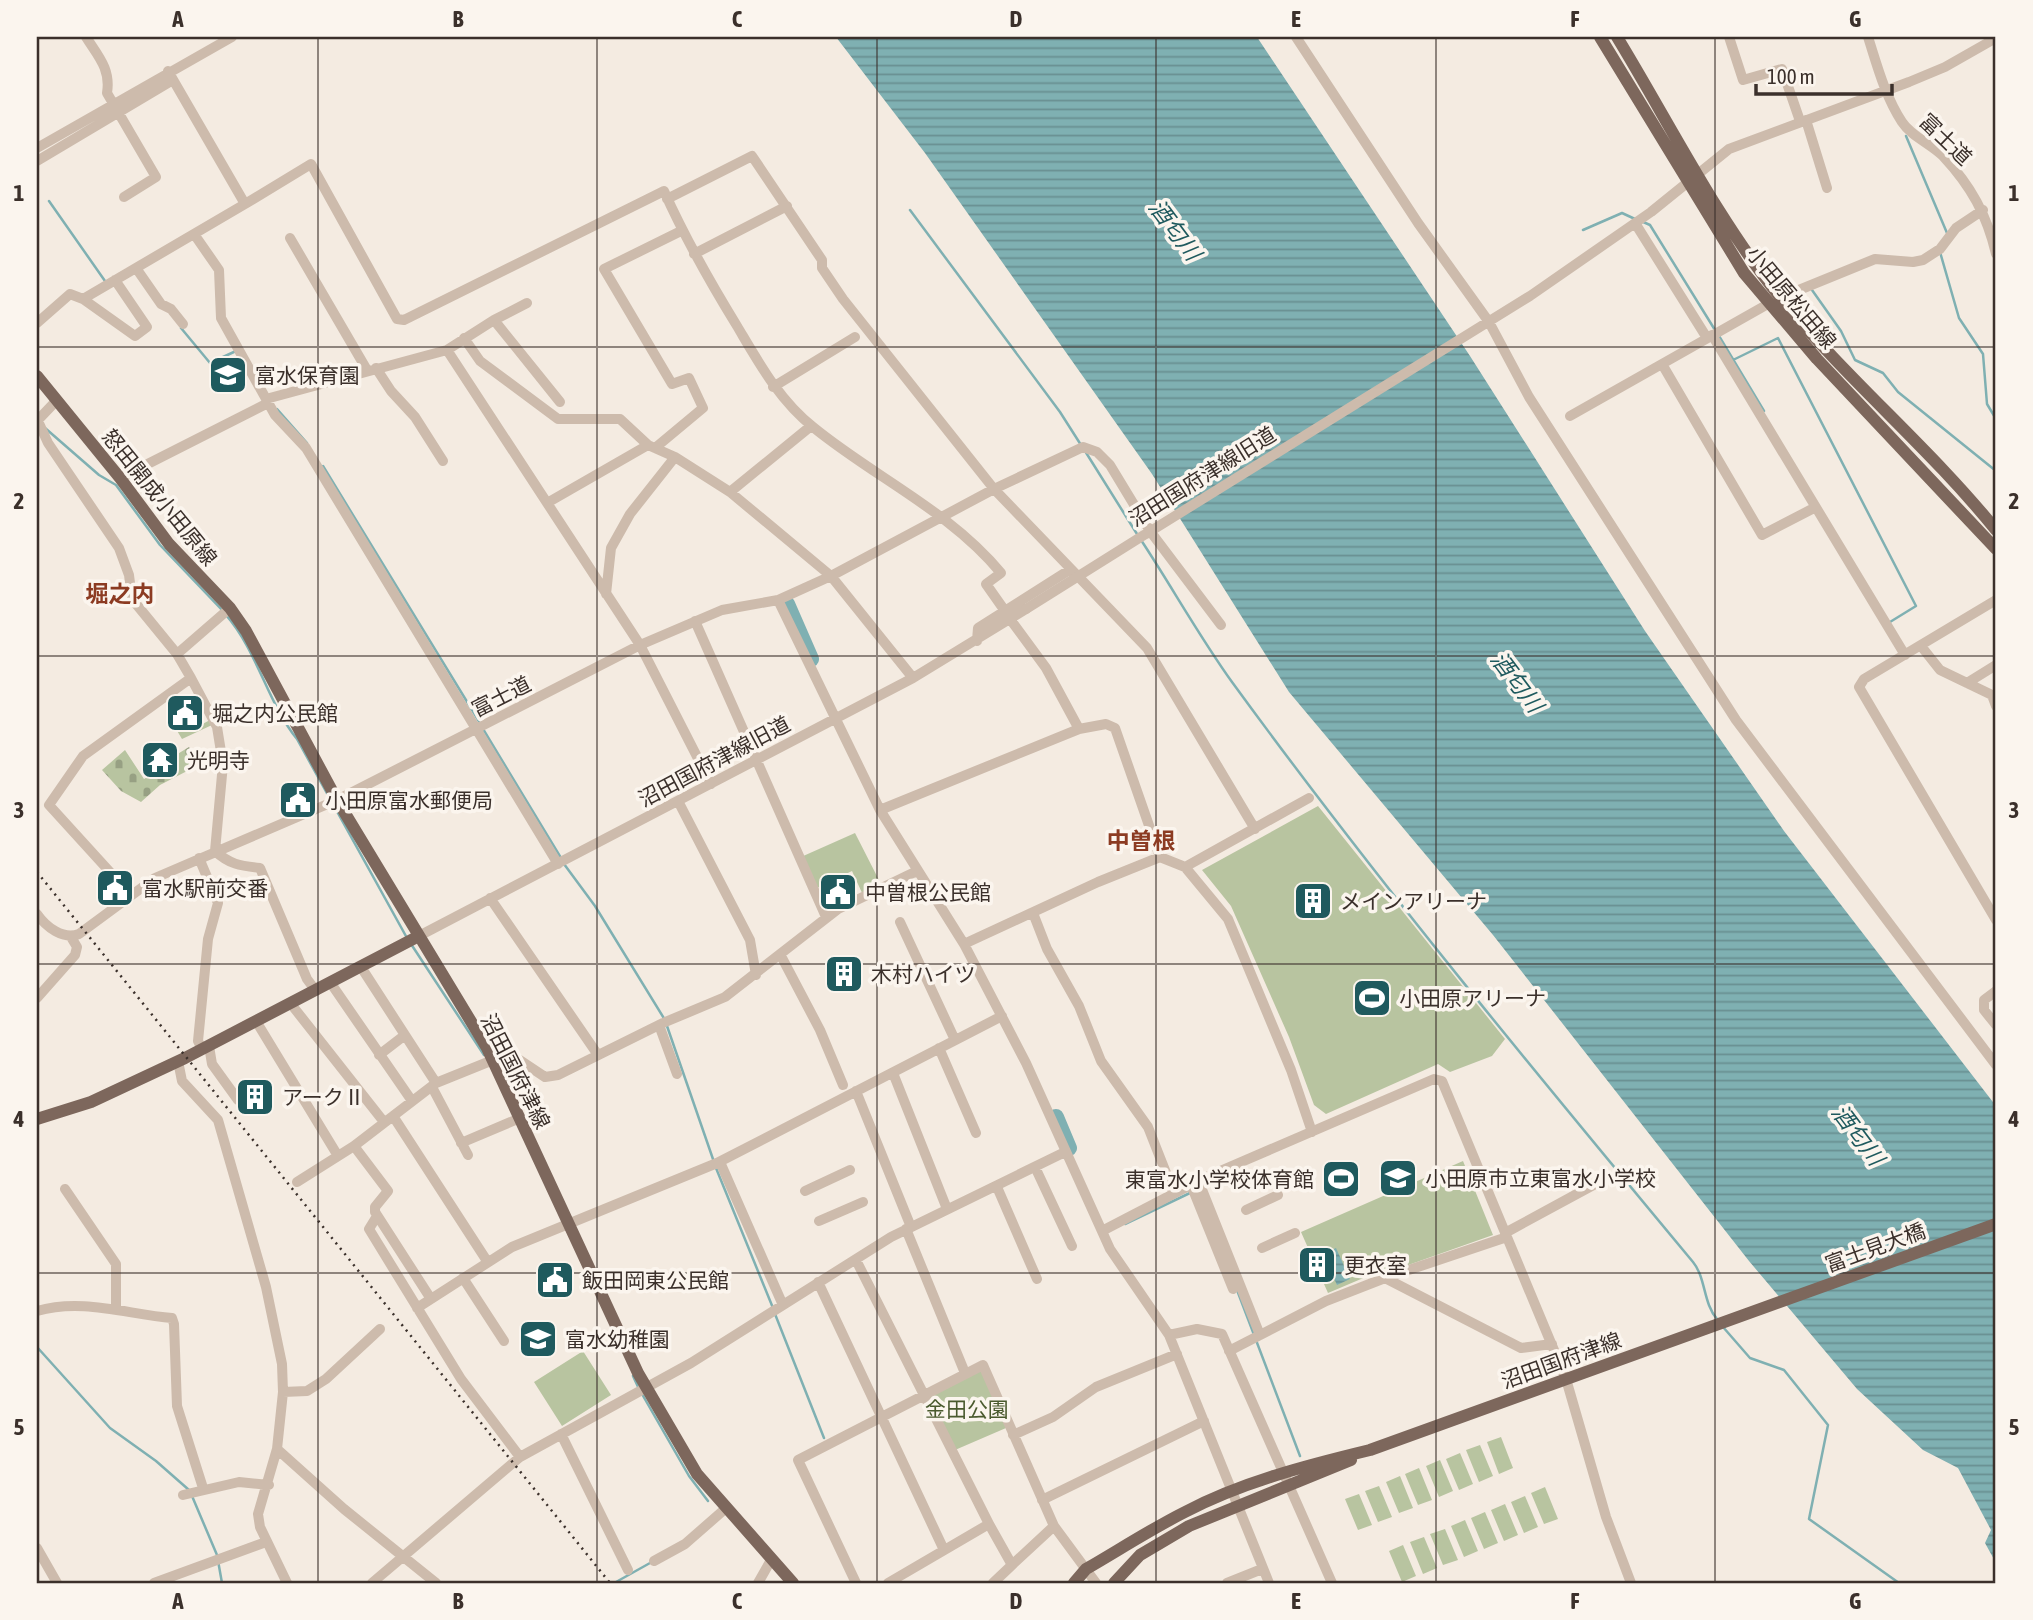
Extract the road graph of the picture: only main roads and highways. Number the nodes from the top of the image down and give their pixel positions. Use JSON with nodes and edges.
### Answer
{"nodes":[{"id":1,"x":1600,"y":37,"type":"edge"},
{"id":2,"x":1617,"y":37,"type":"edge"},
{"id":3,"x":37,"y":376,"type":"edge"},
{"id":4,"x":1996,"y":530,"type":"edge"},
{"id":5,"x":1996,"y":549,"type":"edge"},
{"id":6,"x":417,"y":937,"type":"junction"},
{"id":7,"x":38,"y":1117,"type":"edge"},
{"id":8,"x":1996,"y":1224,"type":"edge"},
{"id":9,"x":1766,"y":1307,"type":"joint"},
{"id":10,"x":1370,"y":1450,"type":"junction"},
{"id":11,"x":1285,"y":1480,"type":"junction"},
{"id":12,"x":793,"y":1583,"type":"edge"},
{"id":13,"x":1074,"y":1583,"type":"edge"},
{"id":14,"x":1114,"y":1583,"type":"edge"}],
"edges":[{"from":1,"to":5,"type":"main road","name":"小田原松田線"},
{"from":2,"to":4,"type":"main road","name":"小田原松田線"},
{"from":3,"to":6,"type":"main road","name":"怒田開成小田原線"},
{"from":6,"to":7,"type":"main road"},
{"from":6,"to":12,"type":"main road","name":"沼田国府津線"},
{"from":8,"to":9,"type":"main road","name":"富士見大橋"},
{"from":9,"to":10,"type":"main road","name":"沼田国府津線"},
{"from":10,"to":11,"type":"main road","name":"沼田国府津線"},
{"from":10,"to":11,"type":"main road","name":"沼田国府津線"},
{"from":11,"to":13,"type":"main road","name":"沼田国府津線"},
{"from":11,"to":14,"type":"main road","name":"沼田国府津線"}]}
